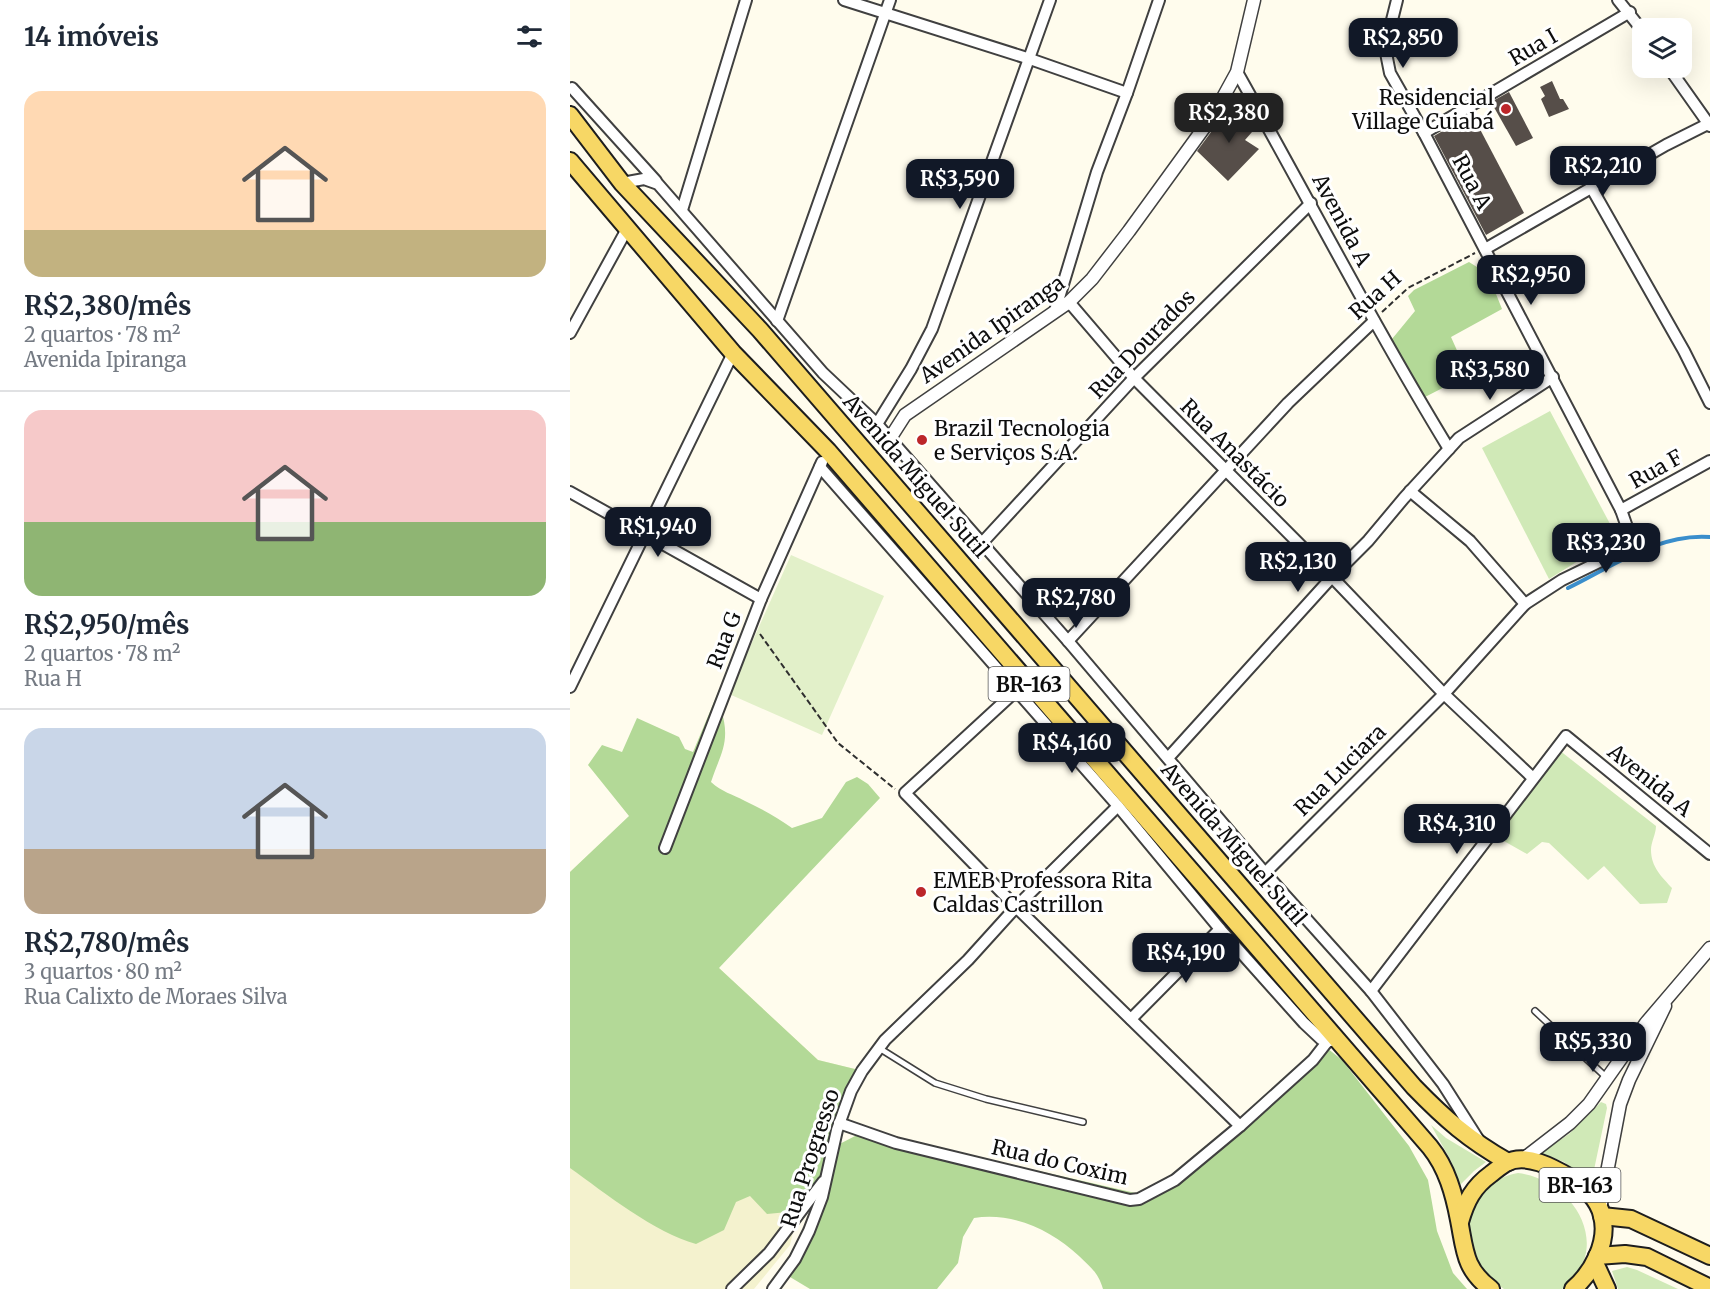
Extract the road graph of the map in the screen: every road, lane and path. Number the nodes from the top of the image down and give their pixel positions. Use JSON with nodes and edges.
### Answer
{"nodes":[{"id":1,"x":746,"y":0,"type":"edge"},
{"id":2,"x":844,"y":0,"type":"edge"},
{"id":3,"x":890,"y":0,"type":"edge"},
{"id":4,"x":1050,"y":0,"type":"edge"},
{"id":5,"x":1159,"y":0,"type":"edge"},
{"id":6,"x":1254,"y":0,"type":"edge"},
{"id":7,"x":1397,"y":0,"type":"edge"},
{"id":8,"x":1618,"y":0,"type":"edge"},
{"id":9,"x":1630,"y":12,"type":"junction"},
{"id":10,"x":886,"y":14,"type":"junction"},
{"id":11,"x":1634,"y":18,"type":"edge"},
{"id":12,"x":1030,"y":59,"type":"junction"},
{"id":13,"x":1237,"y":72,"type":"junction"},
{"id":14,"x":1676,"y":78,"type":"edge"},
{"id":15,"x":572,"y":87,"type":"dead end"},
{"id":16,"x":1127,"y":93,"type":"junction"},
{"id":17,"x":570,"y":115,"type":"edge"},
{"id":18,"x":1710,"y":124,"type":"edge"},
{"id":19,"x":1424,"y":133,"type":"junction"},
{"id":20,"x":570,"y":161,"type":"edge"},
{"id":21,"x":622,"y":183,"type":"junction"},
{"id":22,"x":658,"y":184,"type":"junction"},
{"id":23,"x":1592,"y":187,"type":"junction"},
{"id":24,"x":1311,"y":203,"type":"junction"},
{"id":25,"x":682,"y":210,"type":"junction"},
{"id":26,"x":627,"y":229,"type":"junction"},
{"id":27,"x":1485,"y":249,"type":"junction"},
{"id":28,"x":1069,"y":303,"type":"junction"},
{"id":29,"x":1055,"y":311,"type":"junction"},
{"id":30,"x":777,"y":321,"type":"junction"},
{"id":31,"x":1374,"y":321,"type":"junction"},
{"id":32,"x":570,"y":333,"type":"edge"},
{"id":33,"x":733,"y":353,"type":"junction"},
{"id":34,"x":1552,"y":377,"type":"junction"},
{"id":35,"x":1134,"y":378,"type":"junction"},
{"id":36,"x":1710,"y":403,"type":"edge"},
{"id":37,"x":877,"y":424,"type":"junction"},
{"id":38,"x":889,"y":440,"type":"junction"},
{"id":39,"x":1449,"y":449,"type":"junction"},
{"id":40,"x":828,"y":451,"type":"junction"},
{"id":41,"x":1710,"y":461,"type":"edge"},
{"id":42,"x":820,"y":467,"type":"junction"},
{"id":43,"x":1226,"y":471,"type":"junction"},
{"id":44,"x":1410,"y":490,"type":"junction"},
{"id":45,"x":570,"y":492,"type":"edge"},
{"id":46,"x":1621,"y":510,"type":"junction"},
{"id":47,"x":644,"y":534,"type":"junction"},
{"id":48,"x":981,"y":544,"type":"junction"},
{"id":49,"x":1332,"y":577,"type":"junction"},
{"id":50,"x":760,"y":599,"type":"junction"},
{"id":51,"x":1525,"y":604,"type":"junction"},
{"id":52,"x":752,"y":622,"type":"junction"},
{"id":53,"x":1068,"y":641,"type":"junction"},
{"id":54,"x":570,"y":687,"type":"edge"},
{"id":55,"x":1017,"y":690,"type":"junction"},
{"id":56,"x":1443,"y":694,"type":"junction"},
{"id":57,"x":1168,"y":758,"type":"junction"},
{"id":58,"x":1533,"y":778,"type":"junction"},
{"id":59,"x":905,"y":793,"type":"junction"},
{"id":60,"x":1118,"y":806,"type":"junction"},
{"id":61,"x":665,"y":848,"type":"dead end"},
{"id":62,"x":1710,"y":854,"type":"edge"},
{"id":63,"x":1265,"y":873,"type":"junction"},
{"id":64,"x":1016,"y":907,"type":"junction"},
{"id":65,"x":1220,"y":929,"type":"junction"},
{"id":66,"x":1710,"y":948,"type":"edge"},
{"id":67,"x":1371,"y":991,"type":"junction"},
{"id":68,"x":1670,"y":994,"type":"junction"},
{"id":69,"x":1535,"y":1011,"type":"dead end"},
{"id":70,"x":1131,"y":1018,"type":"junction"},
{"id":71,"x":1332,"y":1040,"type":"junction"},
{"id":72,"x":879,"y":1048,"type":"junction"},
{"id":73,"x":1607,"y":1079,"type":"junction"},
{"id":74,"x":1620,"y":1104,"type":"junction"},
{"id":75,"x":1083,"y":1122,"type":"dead end"},
{"id":76,"x":839,"y":1123,"type":"junction"},
{"id":77,"x":1240,"y":1126,"type":"junction"},
{"id":78,"x":1485,"y":1149,"type":"junction"},
{"id":79,"x":1515,"y":1161,"type":"junction"},
{"id":80,"x":826,"y":1177,"type":"junction"},
{"id":81,"x":1601,"y":1212,"type":"junction"},
{"id":82,"x":1460,"y":1223,"type":"junction"},
{"id":83,"x":1710,"y":1256,"type":"edge"},
{"id":84,"x":1596,"y":1259,"type":"junction"},
{"id":85,"x":1710,"y":1288,"type":"edge"},
{"id":86,"x":732,"y":1289,"type":"edge"},
{"id":87,"x":773,"y":1289,"type":"edge"},
{"id":88,"x":1491,"y":1289,"type":"edge"},
{"id":89,"x":1573,"y":1289,"type":"edge"},
{"id":90,"x":1607,"y":1289,"type":"edge"}],
"edges":[{"from":1,"to":25,"type":"street"},
{"from":2,"to":10,"type":"street"},
{"from":3,"to":10,"type":"street"},
{"from":4,"to":12,"type":"street"},
{"from":5,"to":16,"type":"street"},
{"from":6,"to":13,"type":"street","name":"Avenida Ipiranga"},
{"from":7,"to":19,"type":"street","name":"Rua A"},
{"from":8,"to":9,"type":"street"},
{"from":9,"to":11,"type":"street"},
{"from":9,"to":19,"type":"street","name":"Rua I"},
{"from":10,"to":12,"type":"street"},
{"from":10,"to":30,"type":"street"},
{"from":12,"to":16,"type":"street"},
{"from":12,"to":37,"type":"street"},
{"from":13,"to":24,"type":"street","name":"Avenida A"},
{"from":13,"to":28,"type":"street","name":"Avenida Ipiranga"},
{"from":14,"to":18,"type":"street"},
{"from":15,"to":22,"type":"street","name":"Avenida Miguel Sutil"},
{"from":16,"to":29,"type":"street"},
{"from":17,"to":21,"type":"main road","name":"Avenida Miguel Sutil","number":"BR-163"},
{"from":18,"to":23,"type":"street"},
{"from":19,"to":27,"type":"street","name":"Rua A"},
{"from":20,"to":26,"type":"main road","number":"BR-163"},
{"from":21,"to":22,"type":"street"},
{"from":21,"to":78,"type":"main road","name":"Avenida Miguel Sutil","number":"BR-163"},
{"from":22,"to":25,"type":"street","name":"Avenida Miguel Sutil"},
{"from":23,"to":27,"type":"street"},
{"from":23,"to":36,"type":"street"},
{"from":24,"to":31,"type":"street","name":"Avenida A"},
{"from":24,"to":35,"type":"street","name":"Rua Dourados"},
{"from":25,"to":30,"type":"street","name":"Avenida Miguel Sutil"},
{"from":26,"to":32,"type":"street"},
{"from":26,"to":33,"type":"main road","number":"BR-163"},
{"from":27,"to":31,"type":"path","name":"Rua H"},
{"from":27,"to":34,"type":"street","name":"Rua A"},
{"from":28,"to":29,"type":"street","name":"Avenida Ipiranga"},
{"from":28,"to":35,"type":"street","name":"Rua Anastácio"},
{"from":29,"to":38,"type":"street","name":"Avenida Ipiranga"},
{"from":30,"to":37,"type":"street","name":"Avenida Miguel Sutil"},
{"from":31,"to":39,"type":"street","name":"Avenida A"},
{"from":31,"to":43,"type":"street","name":"Rua H"},
{"from":33,"to":40,"type":"main road","number":"BR-163"},
{"from":33,"to":47,"type":"street"},
{"from":34,"to":39,"type":"street"},
{"from":34,"to":46,"type":"street","name":"Rua A"},
{"from":35,"to":43,"type":"street","name":"Rua Anastácio"},
{"from":35,"to":48,"type":"street","name":"Rua Dourados"},
{"from":37,"to":38,"type":"street","name":"Avenida Miguel Sutil"},
{"from":38,"to":48,"type":"street","name":"Avenida Miguel Sutil"},
{"from":39,"to":44,"type":"street"},
{"from":40,"to":42,"type":"street","name":"Rua G"},
{"from":40,"to":71,"type":"main road","number":"BR-163"},
{"from":41,"to":46,"type":"street","name":"Rua F"},
{"from":42,"to":50,"type":"street","name":"Rua G"},
{"from":42,"to":55,"type":"street"},
{"from":43,"to":49,"type":"street","name":"Rua Anastácio"},
{"from":43,"to":53,"type":"street","name":"Rua H"},
{"from":44,"to":49,"type":"street"},
{"from":44,"to":51,"type":"street"},
{"from":45,"to":47,"type":"street"},
{"from":46,"to":51,"type":"street","name":"Rua Luciara"},
{"from":47,"to":50,"type":"street"},
{"from":47,"to":54,"type":"street"},
{"from":48,"to":53,"type":"street","name":"Avenida Miguel Sutil"},
{"from":49,"to":56,"type":"street","name":"Rua Anastácio"},
{"from":49,"to":57,"type":"street"},
{"from":50,"to":52,"type":"street","name":"Rua G"},
{"from":51,"to":56,"type":"street","name":"Rua Luciara"},
{"from":52,"to":59,"type":"path"},
{"from":52,"to":61,"type":"street","name":"Rua G"},
{"from":53,"to":57,"type":"street","name":"Avenida Miguel Sutil"},
{"from":55,"to":59,"type":"street"},
{"from":55,"to":60,"type":"street"},
{"from":56,"to":58,"type":"street","name":"Rua Anastácio"},
{"from":56,"to":63,"type":"street","name":"Rua Luciara"},
{"from":57,"to":63,"type":"street","name":"Avenida Miguel Sutil"},
{"from":58,"to":62,"type":"street","name":"Avenida A"},
{"from":58,"to":67,"type":"street"},
{"from":59,"to":64,"type":"street"},
{"from":60,"to":64,"type":"street","name":"Rua Progresso"},
{"from":60,"to":65,"type":"street"},
{"from":63,"to":67,"type":"street","name":"Avenida Miguel Sutil"},
{"from":64,"to":70,"type":"street"},
{"from":64,"to":72,"type":"street","name":"Rua Progresso"},
{"from":65,"to":70,"type":"street"},
{"from":65,"to":71,"type":"street"},
{"from":66,"to":68,"type":"street"},
{"from":67,"to":78,"type":"street","name":"Avenida Miguel Sutil"},
{"from":68,"to":73,"type":"street"},
{"from":68,"to":74,"type":"street"},
{"from":69,"to":73,"type":"lane"},
{"from":70,"to":77,"type":"street"},
{"from":71,"to":77,"type":"street","name":"Rua do Coxim"},
{"from":71,"to":82,"type":"main road","number":"BR-163"},
{"from":72,"to":75,"type":"lane"},
{"from":72,"to":76,"type":"street","name":"Rua Progresso"},
{"from":73,"to":74,"type":"street"},
{"from":73,"to":79,"type":"street"},
{"from":74,"to":81,"type":"street"},
{"from":76,"to":77,"type":"street","name":"Rua do Coxim"},
{"from":76,"to":80,"type":"street","name":"Rua Progresso"},
{"from":78,"to":79,"type":"main road","name":"Avenida Miguel Sutil","number":"BR-163"},
{"from":79,"to":81,"type":"main road","number":"BR-163"},
{"from":79,"to":82,"type":"main road"},
{"from":80,"to":86,"type":"street"},
{"from":80,"to":87,"type":"street","name":"Rua Progresso"},
{"from":81,"to":83,"type":"main road"},
{"from":81,"to":84,"type":"main road","number":"BR-163"},
{"from":82,"to":88,"type":"main road","number":"BR-163"},
{"from":84,"to":85,"type":"main road"},
{"from":84,"to":89,"type":"main road"},
{"from":84,"to":90,"type":"main road"}]}
